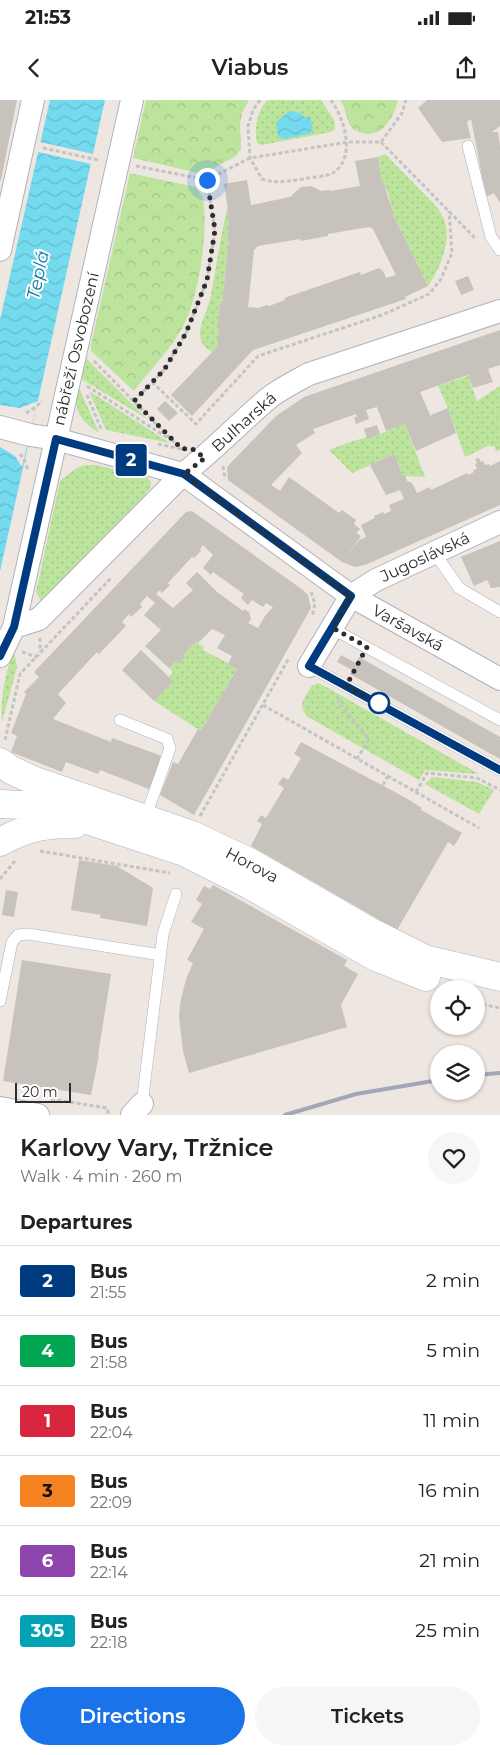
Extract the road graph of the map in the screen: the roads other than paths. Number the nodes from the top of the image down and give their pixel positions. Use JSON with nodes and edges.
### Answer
{"nodes":[{"id":1,"x":33,"y":100,"type":"edge"},
{"id":2,"x":132,"y":100,"type":"edge"},
{"id":3,"x":468,"y":146,"type":"dead end"},
{"id":4,"x":0,"y":250,"type":"edge"},
{"id":5,"x":500,"y":250,"type":"edge"},
{"id":6,"x":500,"y":311,"type":"edge"},
{"id":7,"x":0,"y":427,"type":"edge"},
{"id":8,"x":56,"y":439,"type":"junction"},
{"id":9,"x":184,"y":474,"type":"junction"},
{"id":10,"x":500,"y":522,"type":"edge"},
{"id":11,"x":442,"y":549,"type":"junction"},
{"id":12,"x":351,"y":596,"type":"junction"},
{"id":13,"x":500,"y":612,"type":"edge"},
{"id":14,"x":14,"y":627,"type":"junction"},
{"id":15,"x":333,"y":628,"type":"junction"},
{"id":16,"x":0,"y":656,"type":"edge"},
{"id":17,"x":300,"y":661,"type":"joint"},
{"id":18,"x":500,"y":679,"type":"edge"},
{"id":19,"x":120,"y":720,"type":"dead end"},
{"id":20,"x":500,"y":720,"type":"edge"},
{"id":21,"x":4,"y":754,"type":"edge"},
{"id":22,"x":500,"y":770,"type":"edge"},
{"id":23,"x":0,"y":804,"type":"edge"},
{"id":24,"x":138,"y":826,"type":"junction"},
{"id":25,"x":10,"y":848,"type":"edge"},
{"id":26,"x":176,"y":894,"type":"dead end"},
{"id":27,"x":161,"y":955,"type":"junction"},
{"id":28,"x":500,"y":977,"type":"edge"},
{"id":29,"x":436,"y":980,"type":"edge"},
{"id":30,"x":485,"y":992,"type":"edge"},
{"id":31,"x":500,"y":995,"type":"edge"},
{"id":32,"x":0,"y":1001,"type":"edge"},
{"id":33,"x":43,"y":1107,"type":"edge"},
{"id":34,"x":0,"y":1108,"type":"edge"},
{"id":35,"x":137,"y":1109,"type":"edge"}],
"edges":[{"from":1,"to":4,"type":"street"},
{"from":2,"to":8,"type":"street","name":"nábřeží Osvobození"},
{"from":3,"to":5,"type":"lane"},
{"from":6,"to":9,"type":"street","name":"Bulharská"},
{"from":7,"to":8,"type":"street","name":"Varšavská"},
{"from":8,"to":9,"type":"street","name":"Varšavská"},
{"from":8,"to":14,"type":"street","name":"nábřeží Osvobození"},
{"from":9,"to":12,"type":"street","name":"Varšavská"},
{"from":9,"to":14,"type":"street","name":"Bulharská"},
{"from":10,"to":11,"type":"street","name":"Jugoslávská"},
{"from":11,"to":12,"type":"street","name":"Jugoslávská"},
{"from":11,"to":13,"type":"lane"},
{"from":12,"to":15,"type":"street"},
{"from":12,"to":18,"type":"street","name":"Varšavská"},
{"from":14,"to":16,"type":"street"},
{"from":15,"to":17,"type":"street"},
{"from":15,"to":20,"type":"lane"},
{"from":17,"to":22,"type":"lane"},
{"from":19,"to":24,"type":"lane"},
{"from":21,"to":24,"type":"street","name":"Horova"},
{"from":23,"to":24,"type":"street","name":"Horova"},
{"from":24,"to":25,"type":"street"},
{"from":24,"to":28,"type":"street","name":"Horova"},
{"from":24,"to":29,"type":"street","name":"Horova"},
{"from":26,"to":27,"type":"lane"},
{"from":27,"to":32,"type":"lane"},
{"from":27,"to":35,"type":"lane"},
{"from":30,"to":31,"type":"street"},
{"from":33,"to":34,"type":"street"}]}
